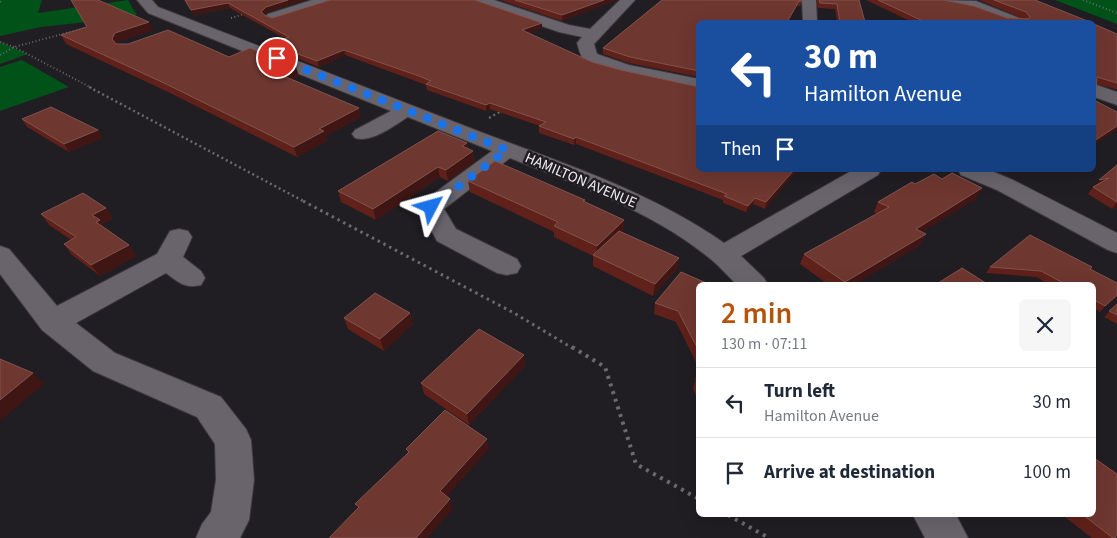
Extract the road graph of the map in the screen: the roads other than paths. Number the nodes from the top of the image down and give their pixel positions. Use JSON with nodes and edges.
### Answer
{"nodes":[{"id":1,"x":144,"y":0,"type":"edge"},
{"id":2,"x":327,"y":0,"type":"edge"},
{"id":3,"x":480,"y":0,"type":"edge"},
{"id":4,"x":628,"y":0,"type":"edge"},
{"id":5,"x":809,"y":0,"type":"edge"},
{"id":6,"x":946,"y":0,"type":"edge"},
{"id":7,"x":276,"y":11,"type":"edge"},
{"id":8,"x":810,"y":20,"type":"edge"},
{"id":9,"x":1012,"y":20,"type":"edge"},
{"id":10,"x":594,"y":34,"type":"junction"},
{"id":11,"x":696,"y":84,"type":"edge"},
{"id":12,"x":1096,"y":91,"type":"edge"},
{"id":13,"x":1117,"y":99,"type":"edge"},
{"id":14,"x":407,"y":110,"type":"junction"},
{"id":15,"x":362,"y":134,"type":"dead end"},
{"id":16,"x":507,"y":150,"type":"junction"},
{"id":17,"x":866,"y":172,"type":"edge"},
{"id":18,"x":975,"y":172,"type":"edge"},
{"id":19,"x":1117,"y":244,"type":"edge"},
{"id":20,"x":723,"y":254,"type":"junction"},
{"id":21,"x":0,"y":255,"type":"edge"},
{"id":22,"x":508,"y":266,"type":"dead end"},
{"id":23,"x":191,"y":278,"type":"dead end"},
{"id":24,"x":751,"y":282,"type":"edge"},
{"id":25,"x":53,"y":322,"type":"junction"},
{"id":26,"x":934,"y":517,"type":"edge"},
{"id":27,"x":216,"y":538,"type":"edge"},
{"id":28,"x":948,"y":538,"type":"edge"}],
"edges":[{"from":1,"to":14,"type":"street","name":"HAMILTON AVENUE"},
{"from":2,"to":7,"type":"street"},
{"from":3,"to":10,"type":"street"},
{"from":4,"to":10,"type":"street"},
{"from":5,"to":8,"type":"street"},
{"from":6,"to":9,"type":"street"},
{"from":10,"to":11,"type":"street"},
{"from":12,"to":13,"type":"street"},
{"from":14,"to":15,"type":"street"},
{"from":14,"to":16,"type":"street","name":"HAMILTON AVENUE"},
{"from":16,"to":20,"type":"street","name":"HAMILTON AVENUE"},
{"from":16,"to":22,"type":"street"},
{"from":17,"to":20,"type":"street"},
{"from":18,"to":19,"type":"street"},
{"from":20,"to":24,"type":"street","name":"HAMILTON AVENUE"},
{"from":21,"to":25,"type":"street"},
{"from":23,"to":25,"type":"street"},
{"from":25,"to":27,"type":"street"},
{"from":26,"to":28,"type":"street"}]}
